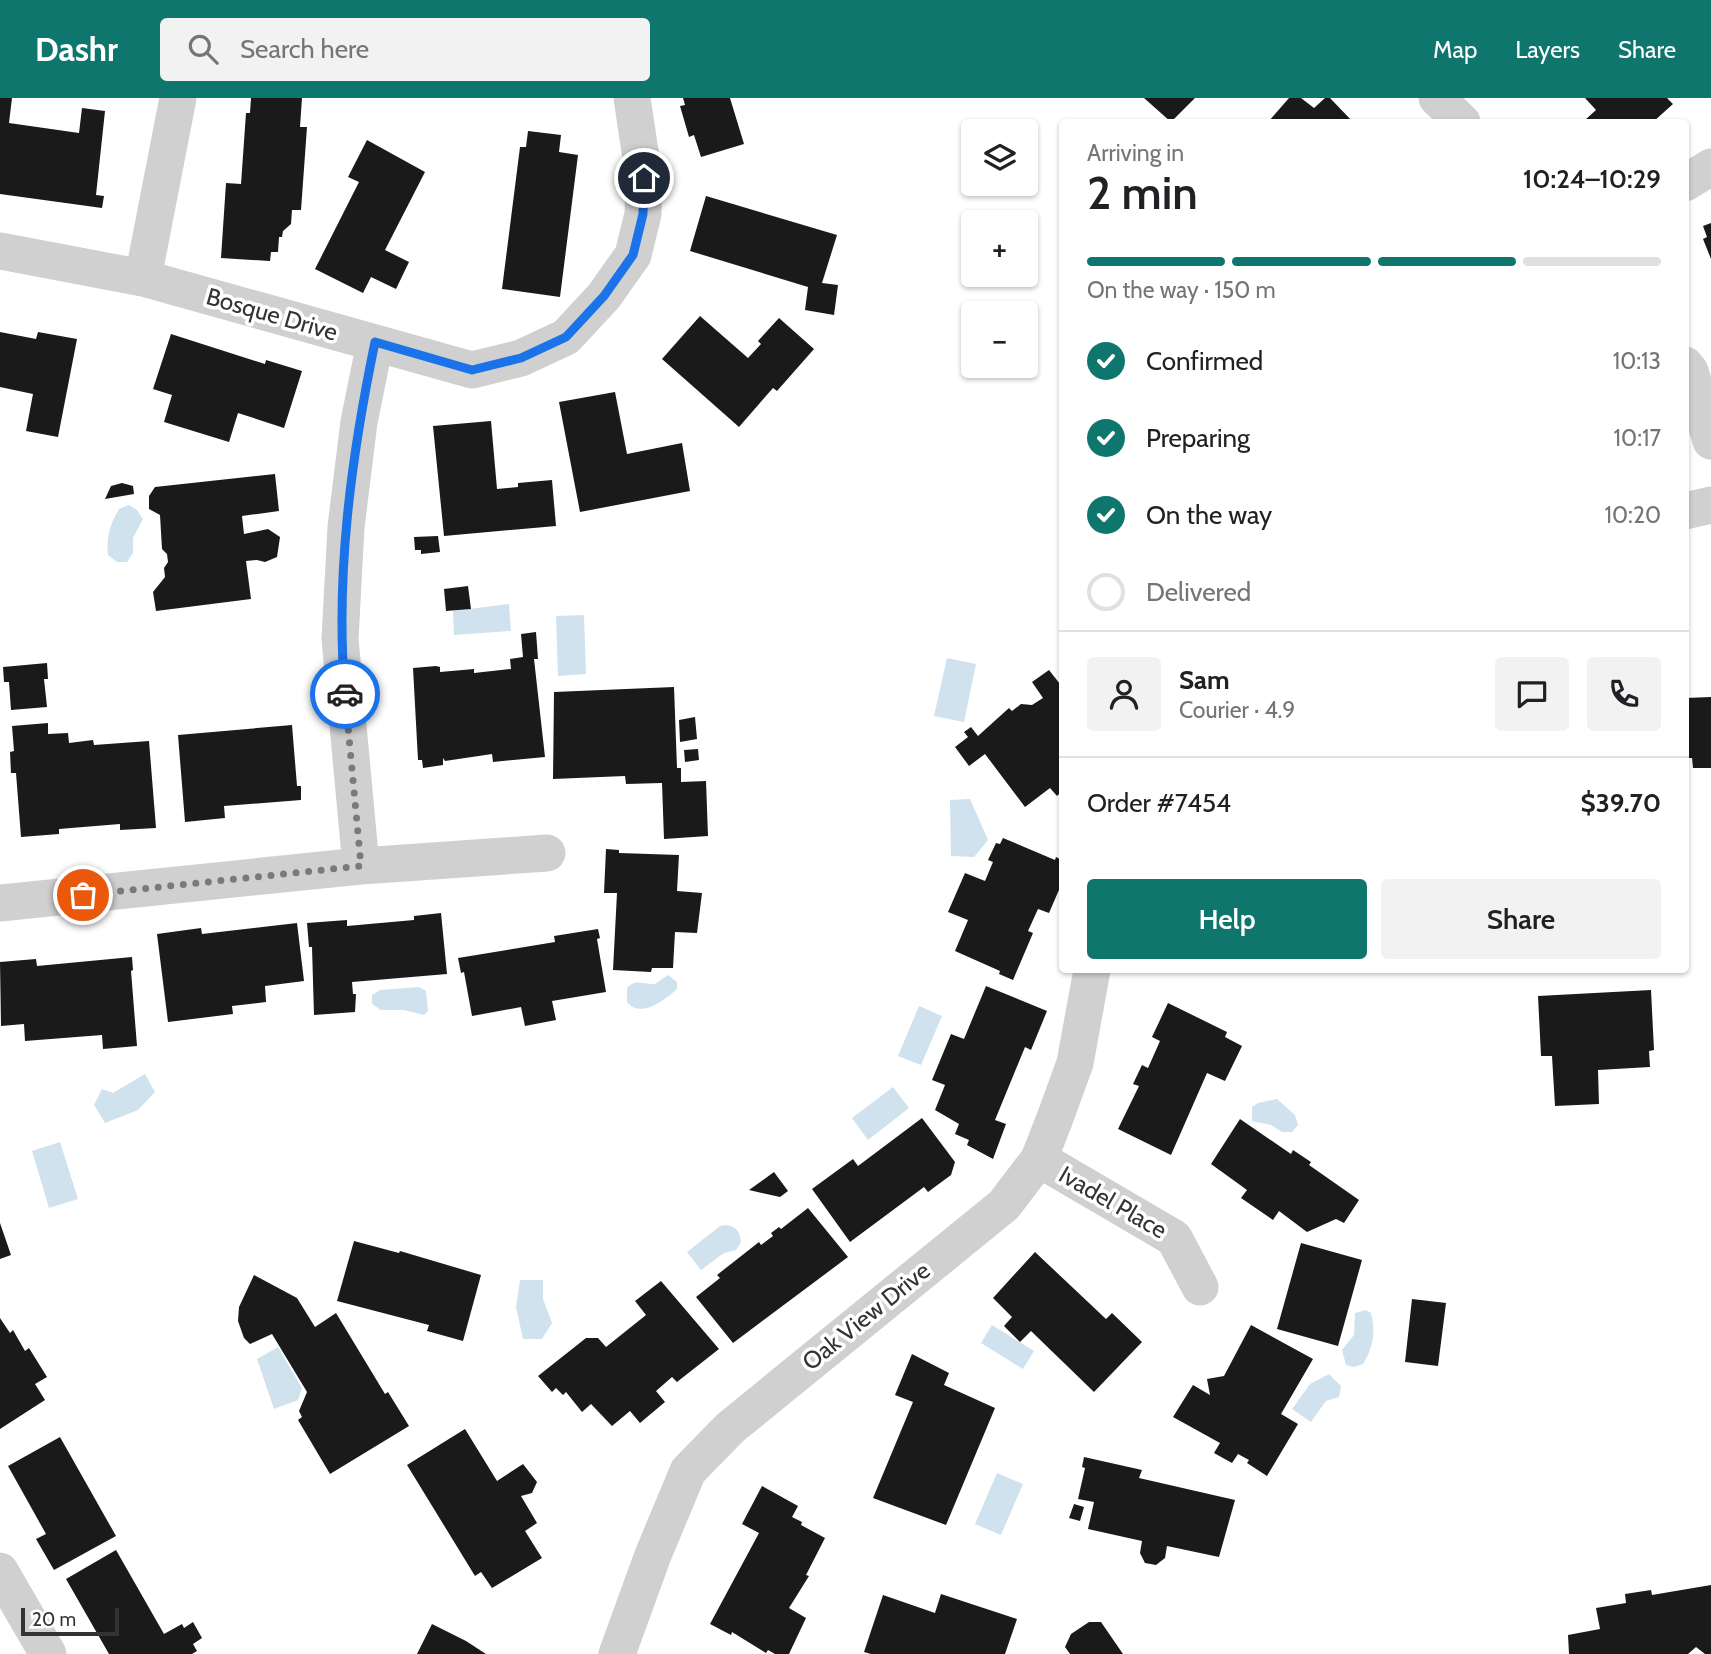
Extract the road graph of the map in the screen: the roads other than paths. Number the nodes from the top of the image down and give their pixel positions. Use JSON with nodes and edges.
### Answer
{"nodes":[{"id":1,"x":178,"y":98,"type":"edge"},
{"id":2,"x":632,"y":98,"type":"edge"},
{"id":3,"x":1437,"y":98,"type":"edge"},
{"id":4,"x":1459,"y":119,"type":"edge"},
{"id":5,"x":1711,"y":167,"type":"edge"},
{"id":6,"x":1689,"y":181,"type":"edge"},
{"id":7,"x":0,"y":251,"type":"edge"},
{"id":8,"x":143,"y":278,"type":"junction"},
{"id":9,"x":375,"y":342,"type":"junction"},
{"id":10,"x":1689,"y":370,"type":"edge"},
{"id":11,"x":1711,"y":442,"type":"edge"},
{"id":12,"x":1711,"y":505,"type":"edge"},
{"id":13,"x":1689,"y":510,"type":"edge"},
{"id":14,"x":547,"y":853,"type":"dead end"},
{"id":15,"x":361,"y":866,"type":"junction"},
{"id":16,"x":0,"y":903,"type":"edge"},
{"id":17,"x":1091,"y":973,"type":"edge"},
{"id":18,"x":1040,"y":1159,"type":"junction"},
{"id":19,"x":1200,"y":1287,"type":"dead end"},
{"id":20,"x":0,"y":1571,"type":"edge"},
{"id":21,"x":48,"y":1654,"type":"edge"},
{"id":22,"x":617,"y":1654,"type":"edge"}],
"edges":[{"from":1,"to":8,"type":"street"},
{"from":2,"to":9,"type":"street","name":"Bosque Drive"},
{"from":3,"to":4,"type":"street"},
{"from":5,"to":6,"type":"street"},
{"from":7,"to":8,"type":"street","name":"Bosque Drive"},
{"from":8,"to":9,"type":"street","name":"Bosque Drive"},
{"from":9,"to":15,"type":"street"},
{"from":10,"to":11,"type":"street"},
{"from":12,"to":13,"type":"street"},
{"from":14,"to":15,"type":"street"},
{"from":15,"to":16,"type":"street"},
{"from":17,"to":18,"type":"street","name":"Oak View Drive"},
{"from":18,"to":19,"type":"street","name":"Ivadel Place"},
{"from":18,"to":22,"type":"street","name":"Oak View Drive"},
{"from":20,"to":21,"type":"street"}]}
